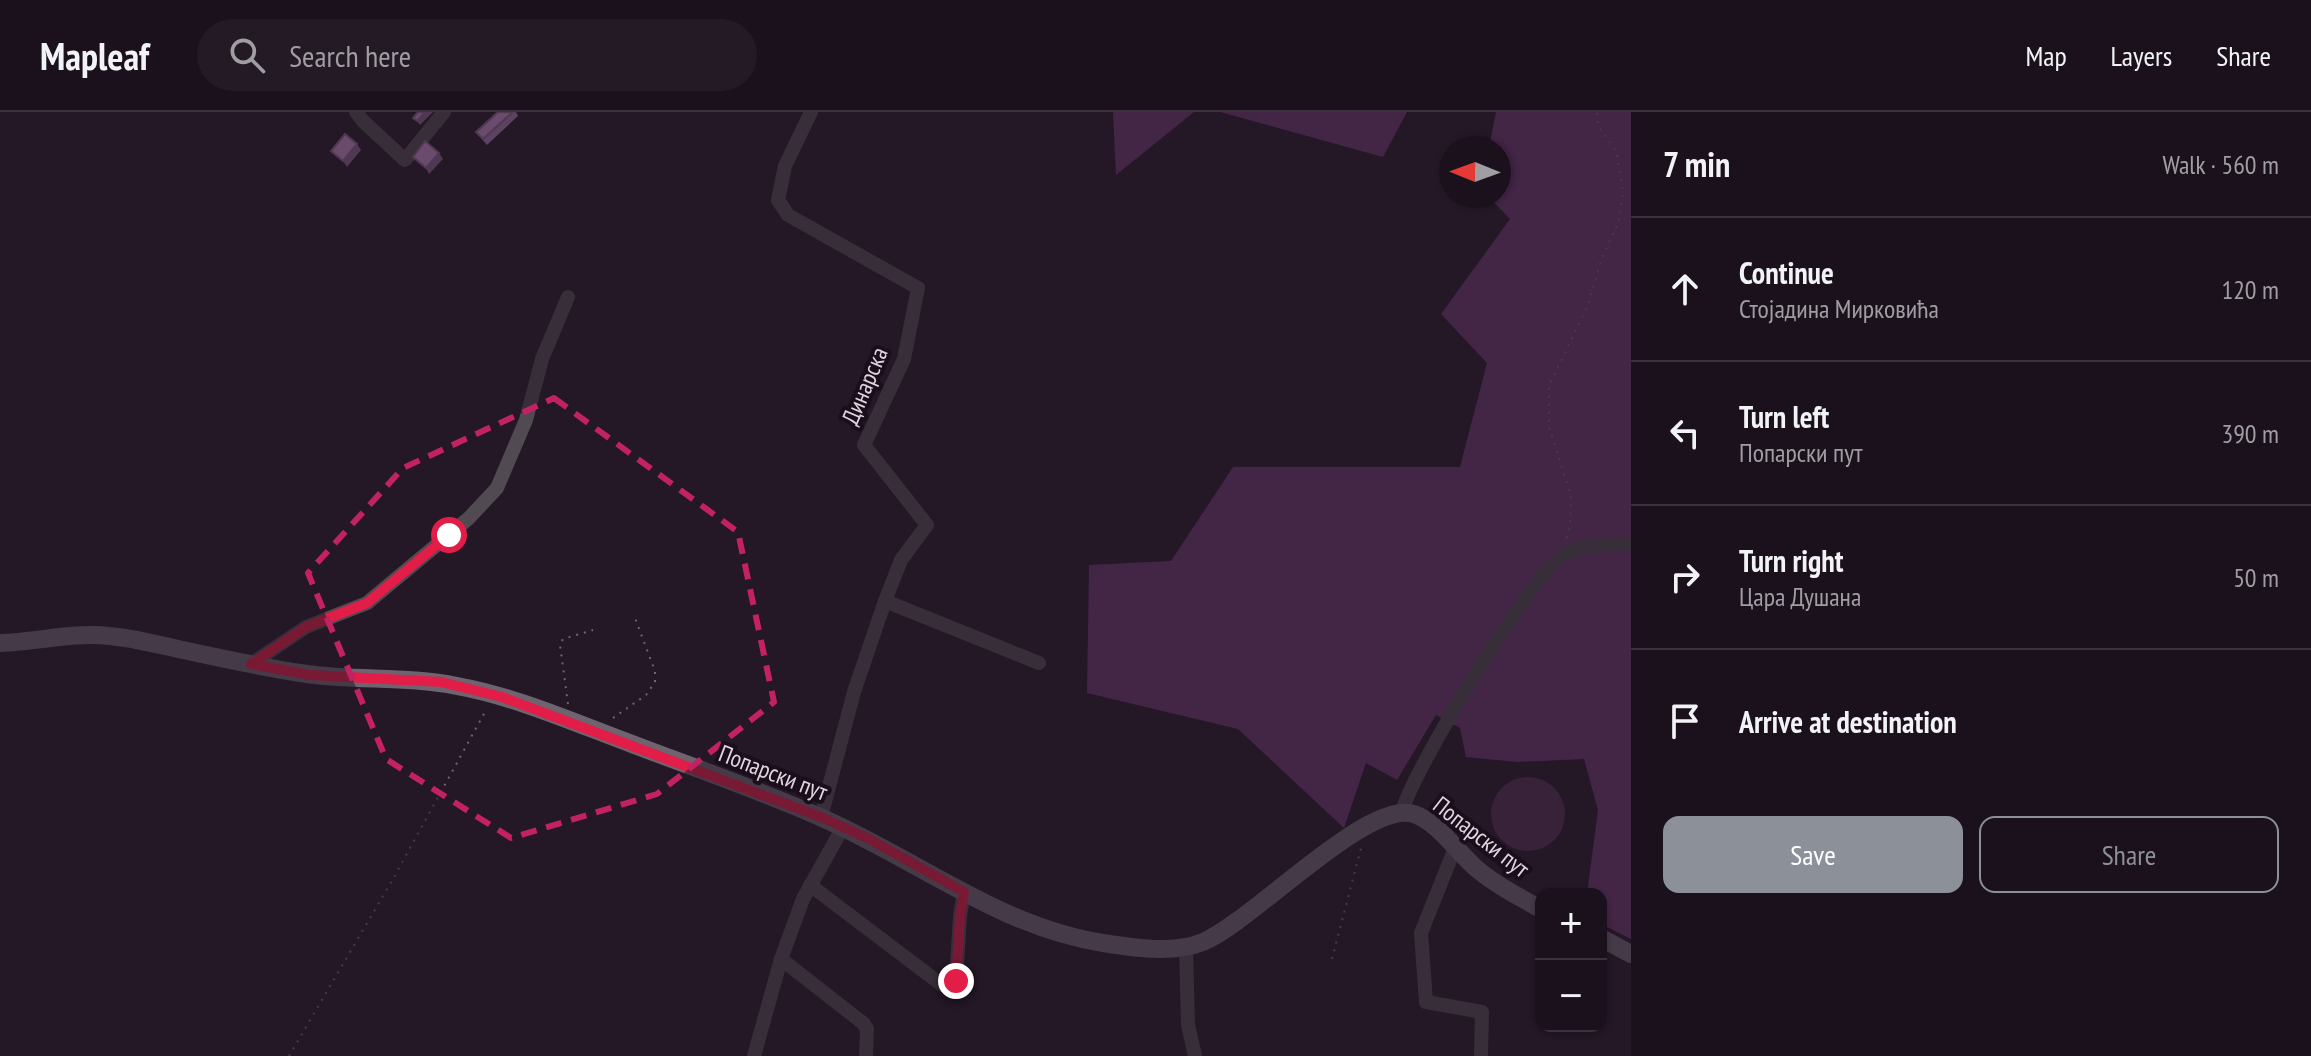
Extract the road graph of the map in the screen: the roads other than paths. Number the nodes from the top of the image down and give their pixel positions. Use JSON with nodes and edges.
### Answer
{"nodes":[{"id":1,"x":356,"y":112,"type":"edge"},
{"id":2,"x":444,"y":112,"type":"edge"},
{"id":3,"x":811,"y":112,"type":"edge"},
{"id":4,"x":568,"y":297,"type":"dead end"},
{"id":5,"x":1631,"y":543,"type":"edge"},
{"id":6,"x":885,"y":601,"type":"junction"},
{"id":7,"x":0,"y":643,"type":"edge"},
{"id":8,"x":1039,"y":663,"type":"dead end"},
{"id":9,"x":251,"y":664,"type":"junction"},
{"id":10,"x":1402,"y":812,"type":"junction"},
{"id":11,"x":821,"y":817,"type":"junction"},
{"id":12,"x":843,"y":827,"type":"junction"},
{"id":13,"x":1455,"y":848,"type":"junction"},
{"id":14,"x":810,"y":885,"type":"junction"},
{"id":15,"x":964,"y":892,"type":"junction"},
{"id":16,"x":1535,"y":905,"type":"edge"},
{"id":17,"x":1607,"y":941,"type":"edge"},
{"id":18,"x":1186,"y":946,"type":"junction"},
{"id":19,"x":1631,"y":954,"type":"edge"},
{"id":20,"x":781,"y":959,"type":"junction"},
{"id":21,"x":754,"y":1056,"type":"edge"},
{"id":22,"x":866,"y":1056,"type":"edge"},
{"id":23,"x":1195,"y":1056,"type":"edge"},
{"id":24,"x":1481,"y":1056,"type":"edge"}],
"edges":[{"from":1,"to":2,"type":"street"},
{"from":3,"to":6,"type":"street","name":"Динарска"},
{"from":4,"to":9,"type":"street"},
{"from":5,"to":10,"type":"street"},
{"from":6,"to":8,"type":"street"},
{"from":6,"to":11,"type":"street","name":"Динарска"},
{"from":7,"to":9,"type":"street","name":"Попарски пут"},
{"from":9,"to":11,"type":"street","name":"Попарски пут"},
{"from":10,"to":13,"type":"street","name":"Попарски пут"},
{"from":10,"to":18,"type":"street","name":"Попарски пут"},
{"from":11,"to":12,"type":"street","name":"Попарски пут"},
{"from":12,"to":14,"type":"street"},
{"from":12,"to":15,"type":"street","name":"Попарски пут"},
{"from":13,"to":16,"type":"street","name":"Попарски пут"},
{"from":13,"to":24,"type":"street"},
{"from":14,"to":15,"type":"street"},
{"from":14,"to":20,"type":"street"},
{"from":15,"to":18,"type":"street","name":"Попарски пут"},
{"from":17,"to":19,"type":"street"},
{"from":18,"to":23,"type":"street"},
{"from":20,"to":21,"type":"street"},
{"from":20,"to":22,"type":"street"}]}
